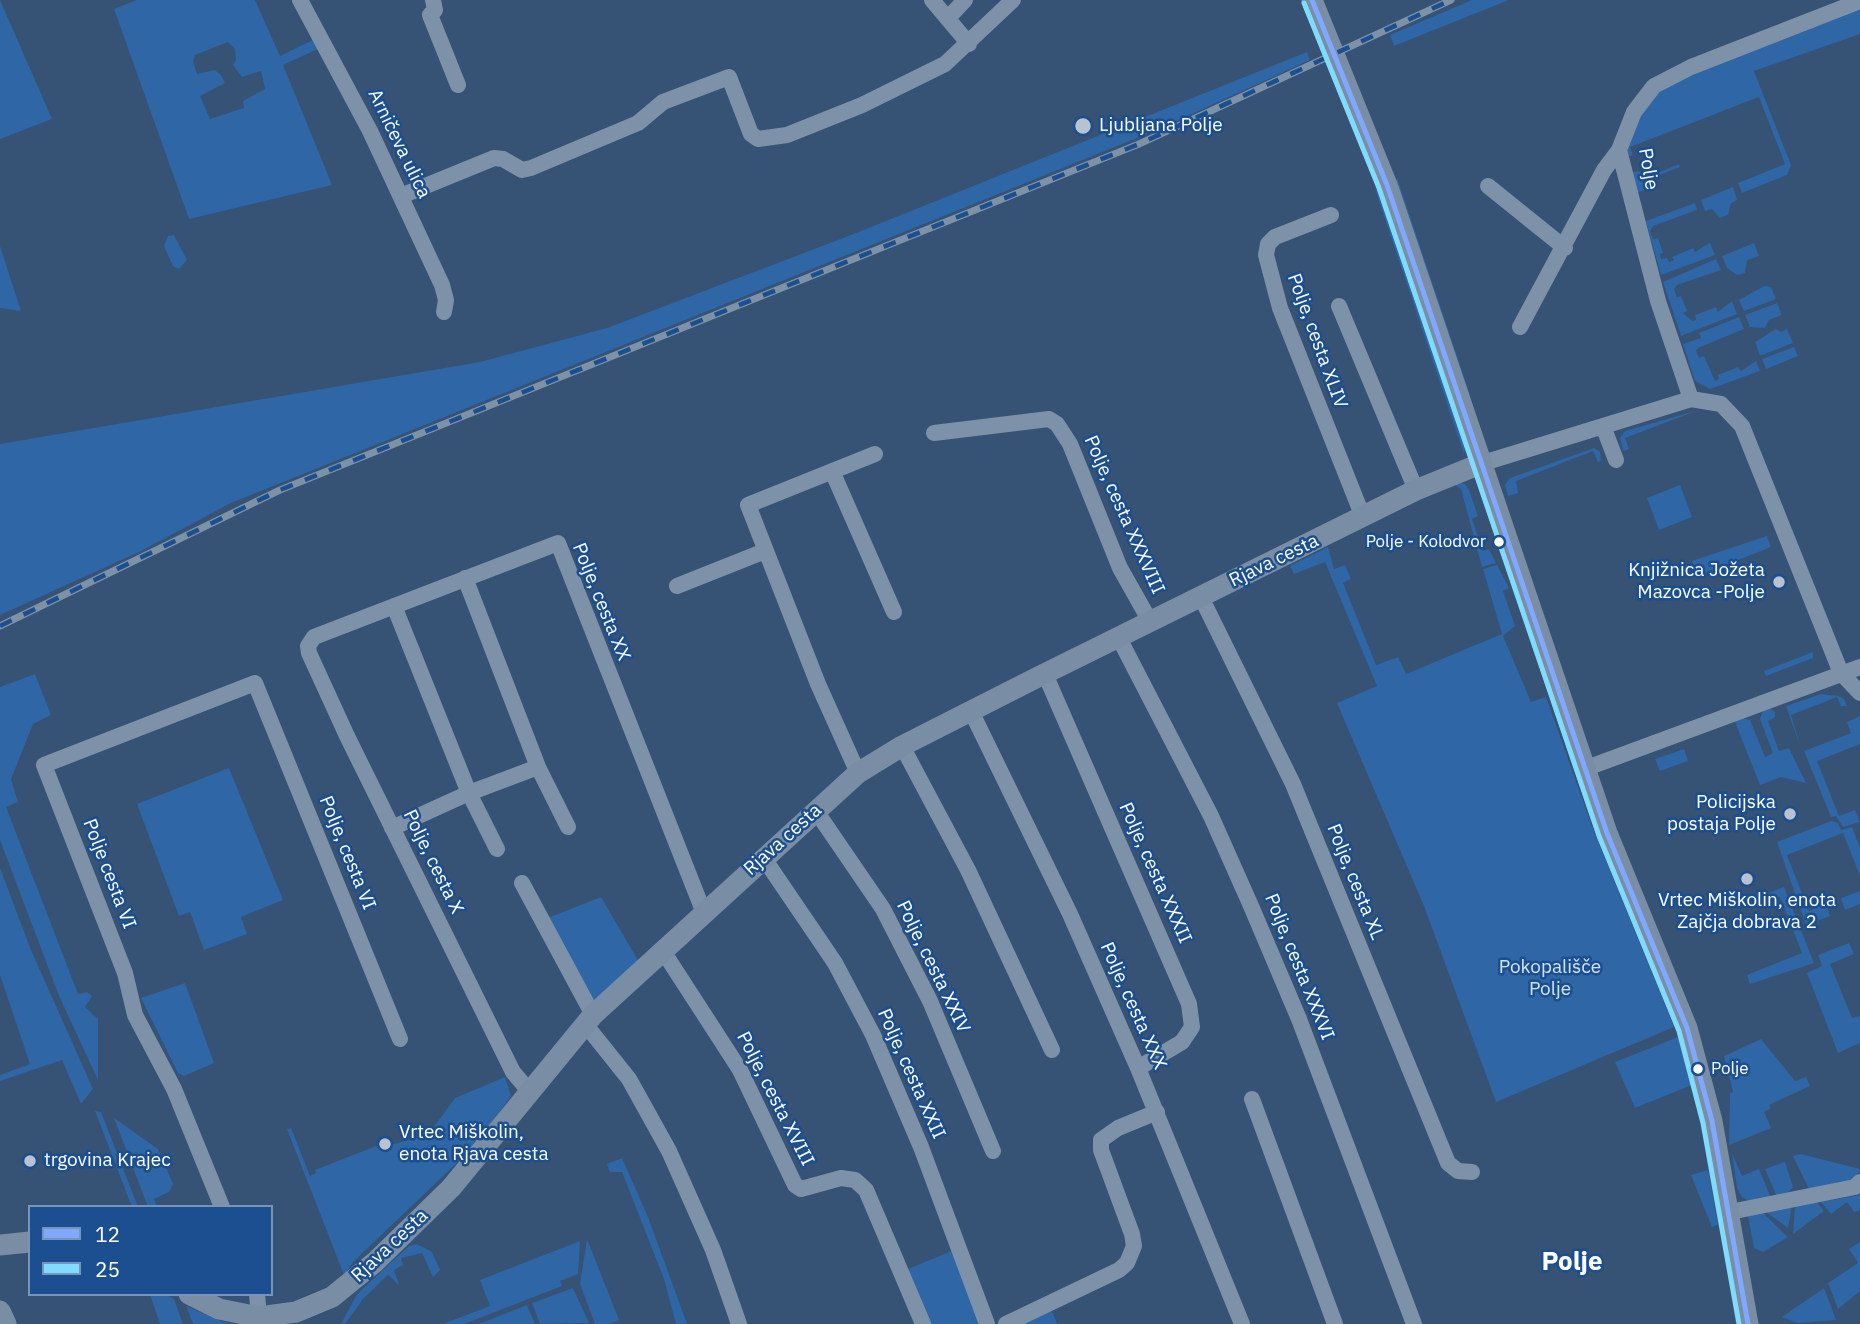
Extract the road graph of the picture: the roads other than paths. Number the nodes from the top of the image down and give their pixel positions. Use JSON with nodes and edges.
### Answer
{"nodes":[{"id":1,"x":300,"y":0,"type":"edge"},
{"id":2,"x":433,"y":0,"type":"edge"},
{"id":3,"x":932,"y":0,"type":"edge"},
{"id":4,"x":965,"y":0,"type":"edge"},
{"id":5,"x":1013,"y":0,"type":"edge"},
{"id":6,"x":1312,"y":0,"type":"edge"},
{"id":7,"x":1860,"y":1,"type":"edge"},
{"id":8,"x":947,"y":18,"type":"junction"},
{"id":9,"x":969,"y":44,"type":"junction"},
{"id":10,"x":458,"y":85,"type":"dead end"},
{"id":11,"x":1619,"y":150,"type":"junction"},
{"id":12,"x":1488,"y":186,"type":"dead end"},
{"id":13,"x":401,"y":196,"type":"junction"},
{"id":14,"x":1331,"y":215,"type":"dead end"},
{"id":15,"x":1565,"y":248,"type":"junction"},
{"id":16,"x":1339,"y":306,"type":"dead end"},
{"id":17,"x":444,"y":312,"type":"dead end"},
{"id":18,"x":1520,"y":327,"type":"dead end"},
{"id":19,"x":1691,"y":399,"type":"junction"},
{"id":20,"x":1603,"y":426,"type":"junction"},
{"id":21,"x":934,"y":433,"type":"dead end"},
{"id":22,"x":875,"y":454,"type":"dead end"},
{"id":23,"x":1616,"y":460,"type":"dead end"},
{"id":24,"x":1480,"y":464,"type":"junction"},
{"id":25,"x":832,"y":471,"type":"junction"},
{"id":26,"x":1416,"y":490,"type":"junction"},
{"id":27,"x":1363,"y":517,"type":"junction"},
{"id":28,"x":765,"y":551,"type":"junction"},
{"id":29,"x":465,"y":578,"type":"junction"},
{"id":30,"x":677,"y":586,"type":"dead end"},
{"id":31,"x":1201,"y":597,"type":"junction"},
{"id":32,"x":394,"y":606,"type":"junction"},
{"id":33,"x":894,"y":612,"type":"dead end"},
{"id":34,"x":1151,"y":622,"type":"junction"},
{"id":35,"x":1119,"y":638,"type":"junction"},
{"id":36,"x":1860,"y":667,"type":"edge"},
{"id":37,"x":1841,"y":673,"type":"junction"},
{"id":38,"x":1045,"y":674,"type":"junction"},
{"id":39,"x":255,"y":683,"type":"joint"},
{"id":40,"x":1860,"y":693,"type":"edge"},
{"id":41,"x":971,"y":711,"type":"junction"},
{"id":42,"x":902,"y":746,"type":"junction"},
{"id":43,"x":538,"y":767,"type":"junction"},
{"id":44,"x":1584,"y":769,"type":"junction"},
{"id":45,"x":858,"y":773,"type":"junction"},
{"id":46,"x":469,"y":793,"type":"junction"},
{"id":47,"x":816,"y":811,"type":"junction"},
{"id":48,"x":568,"y":827,"type":"dead end"},
{"id":49,"x":393,"y":828,"type":"junction"},
{"id":50,"x":497,"y":849,"type":"dead end"},
{"id":51,"x":763,"y":857,"type":"junction"},
{"id":52,"x":522,"y":883,"type":"dead end"},
{"id":53,"x":704,"y":912,"type":"junction"},
{"id":54,"x":663,"y":951,"type":"junction"},
{"id":55,"x":589,"y":1019,"type":"junction"},
{"id":56,"x":400,"y":1039,"type":"dead end"},
{"id":57,"x":1052,"y":1050,"type":"dead end"},
{"id":58,"x":1138,"y":1068,"type":"junction"},
{"id":59,"x":529,"y":1091,"type":"junction"},
{"id":60,"x":1252,"y":1099,"type":"dead end"},
{"id":61,"x":1157,"y":1112,"type":"junction"},
{"id":62,"x":993,"y":1151,"type":"dead end"},
{"id":63,"x":1472,"y":1172,"type":"dead end"},
{"id":64,"x":1860,"y":1182,"type":"edge"},
{"id":65,"x":221,"y":1205,"type":"edge"},
{"id":66,"x":1730,"y":1212,"type":"junction"},
{"id":67,"x":28,"y":1242,"type":"edge"},
{"id":68,"x":0,"y":1245,"type":"edge"},
{"id":69,"x":194,"y":1296,"type":"edge"},
{"id":70,"x":257,"y":1296,"type":"edge"},
{"id":71,"x":0,"y":1311,"type":"edge"},
{"id":72,"x":259,"y":1317,"type":"junction"},
{"id":73,"x":299,"y":1318,"type":"edge"},
{"id":74,"x":6,"y":1324,"type":"edge"},
{"id":75,"x":739,"y":1324,"type":"edge"},
{"id":76,"x":923,"y":1324,"type":"edge"},
{"id":77,"x":987,"y":1324,"type":"edge"},
{"id":78,"x":1006,"y":1324,"type":"edge"},
{"id":79,"x":1242,"y":1324,"type":"edge"},
{"id":80,"x":1335,"y":1324,"type":"edge"},
{"id":81,"x":1414,"y":1324,"type":"edge"},
{"id":82,"x":1748,"y":1324,"type":"edge"}],
"edges":[{"from":1,"to":13,"type":"street","name":"Arničeva ulica"},
{"from":2,"to":10,"type":"street"},
{"from":3,"to":8,"type":"street"},
{"from":4,"to":8,"type":"street"},
{"from":5,"to":9,"type":"street"},
{"from":6,"to":24,"type":"street"},
{"from":7,"to":11,"type":"street","name":"Polje"},
{"from":8,"to":9,"type":"street"},
{"from":9,"to":13,"type":"street"},
{"from":11,"to":15,"type":"street"},
{"from":11,"to":19,"type":"street","name":"Polje"},
{"from":12,"to":15,"type":"street"},
{"from":13,"to":17,"type":"street","name":"Arničeva ulica"},
{"from":14,"to":27,"type":"street","name":"Polje, cesta XLIV"},
{"from":15,"to":18,"type":"street"},
{"from":16,"to":26,"type":"street"},
{"from":19,"to":20,"type":"street"},
{"from":19,"to":37,"type":"street"},
{"from":20,"to":23,"type":"street"},
{"from":20,"to":24,"type":"street"},
{"from":21,"to":34,"type":"street","name":"Polje, cesta XXXVIII"},
{"from":22,"to":25,"type":"street"},
{"from":24,"to":26,"type":"street","name":"Rjava cesta"},
{"from":24,"to":44,"type":"street"},
{"from":25,"to":28,"type":"street"},
{"from":25,"to":33,"type":"street"},
{"from":26,"to":27,"type":"street","name":"Rjava cesta"},
{"from":27,"to":31,"type":"street","name":"Rjava cesta"},
{"from":28,"to":30,"type":"street"},
{"from":28,"to":45,"type":"street"},
{"from":29,"to":32,"type":"street"},
{"from":29,"to":43,"type":"street"},
{"from":29,"to":53,"type":"street","name":"Polje, cesta XX"},
{"from":31,"to":34,"type":"street","name":"Rjava cesta"},
{"from":31,"to":63,"type":"street","name":"Polje, cesta XL"},
{"from":32,"to":46,"type":"street"},
{"from":32,"to":49,"type":"street","name":"Polje, cesta X"},
{"from":34,"to":35,"type":"street","name":"Rjava cesta"},
{"from":35,"to":38,"type":"street","name":"Rjava cesta"},
{"from":35,"to":81,"type":"street","name":"Polje, cesta XXXVI"},
{"from":36,"to":37,"type":"street"},
{"from":37,"to":40,"type":"street"},
{"from":37,"to":44,"type":"street"},
{"from":38,"to":41,"type":"street","name":"Rjava cesta"},
{"from":38,"to":58,"type":"street","name":"Polje, cesta XXXII"},
{"from":39,"to":56,"type":"street","name":"Polje, cesta VI"},
{"from":39,"to":65,"type":"street","name":"Polje cesta VI"},
{"from":41,"to":42,"type":"street","name":"Rjava cesta"},
{"from":41,"to":58,"type":"street","name":"Polje, cesta XXX"},
{"from":42,"to":45,"type":"street","name":"Rjava cesta"},
{"from":42,"to":57,"type":"street"},
{"from":43,"to":46,"type":"street"},
{"from":43,"to":48,"type":"street"},
{"from":44,"to":66,"type":"street"},
{"from":45,"to":47,"type":"street","name":"Rjava cesta"},
{"from":46,"to":49,"type":"street"},
{"from":46,"to":50,"type":"street"},
{"from":47,"to":51,"type":"street","name":"Rjava cesta"},
{"from":47,"to":62,"type":"street","name":"Polje, cesta XXIV"},
{"from":49,"to":59,"type":"street","name":"Polje, cesta X"},
{"from":51,"to":53,"type":"street","name":"Rjava cesta"},
{"from":51,"to":77,"type":"street","name":"Polje, cesta XXII"},
{"from":52,"to":55,"type":"street"},
{"from":53,"to":54,"type":"street","name":"Rjava cesta"},
{"from":54,"to":55,"type":"street","name":"Rjava cesta"},
{"from":54,"to":76,"type":"street","name":"Polje, cesta XVIII"},
{"from":55,"to":59,"type":"street","name":"Rjava cesta"},
{"from":55,"to":75,"type":"street"},
{"from":58,"to":61,"type":"street","name":"Polje, cesta XXX"},
{"from":59,"to":73,"type":"street","name":"Rjava cesta"},
{"from":60,"to":80,"type":"street"},
{"from":61,"to":78,"type":"street"},
{"from":61,"to":79,"type":"street","name":"Polje, cesta XXX"},
{"from":64,"to":66,"type":"street"},
{"from":66,"to":82,"type":"street"},
{"from":67,"to":68,"type":"street"},
{"from":69,"to":72,"type":"street","name":"Rjava cesta"},
{"from":70,"to":72,"type":"street"},
{"from":71,"to":74,"type":"street"},
{"from":72,"to":73,"type":"street","name":"Rjava cesta"}]}
